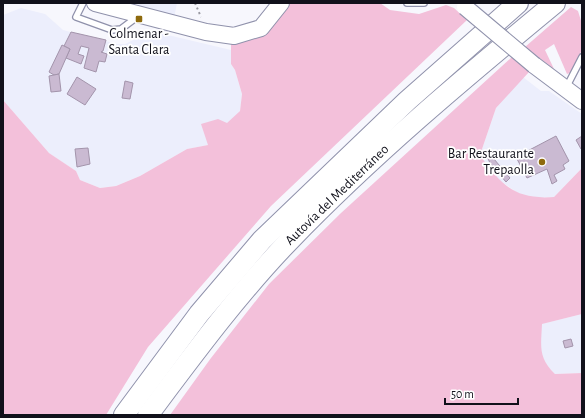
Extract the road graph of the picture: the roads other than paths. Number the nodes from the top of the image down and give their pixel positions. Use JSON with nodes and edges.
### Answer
{"nodes":[{"id":1,"x":83,"y":3,"type":"edge"},
{"id":2,"x":95,"y":3,"type":"edge"},
{"id":3,"x":281,"y":3,"type":"edge"},
{"id":4,"x":407,"y":3,"type":"edge"},
{"id":5,"x":424,"y":3,"type":"edge"},
{"id":6,"x":518,"y":3,"type":"edge"},
{"id":7,"x":555,"y":3,"type":"edge"},
{"id":8,"x":463,"y":5,"type":"edge"},
{"id":9,"x":139,"y":15,"type":"junction"},
{"id":10,"x":582,"y":57,"type":"edge"},
{"id":11,"x":566,"y":88,"type":"junction"},
{"id":12,"x":582,"y":101,"type":"edge"},
{"id":13,"x":124,"y":415,"type":"edge"},
{"id":14,"x":148,"y":415,"type":"edge"}],
"edges":[{"from":1,"to":9,"type":"lane"},
{"from":2,"to":9,"type":"main road"},
{"from":3,"to":9,"type":"main road"},
{"from":4,"to":5,"type":"lane"},
{"from":6,"to":13,"type":"highway","name":"Autovía del Mediterráneo"},
{"from":7,"to":14,"type":"highway","name":"Autovía del Mediterráneo"},
{"from":8,"to":11,"type":"main road","bridge":true},
{"from":10,"to":11,"type":"lane"},
{"from":11,"to":12,"type":"main road"}]}
